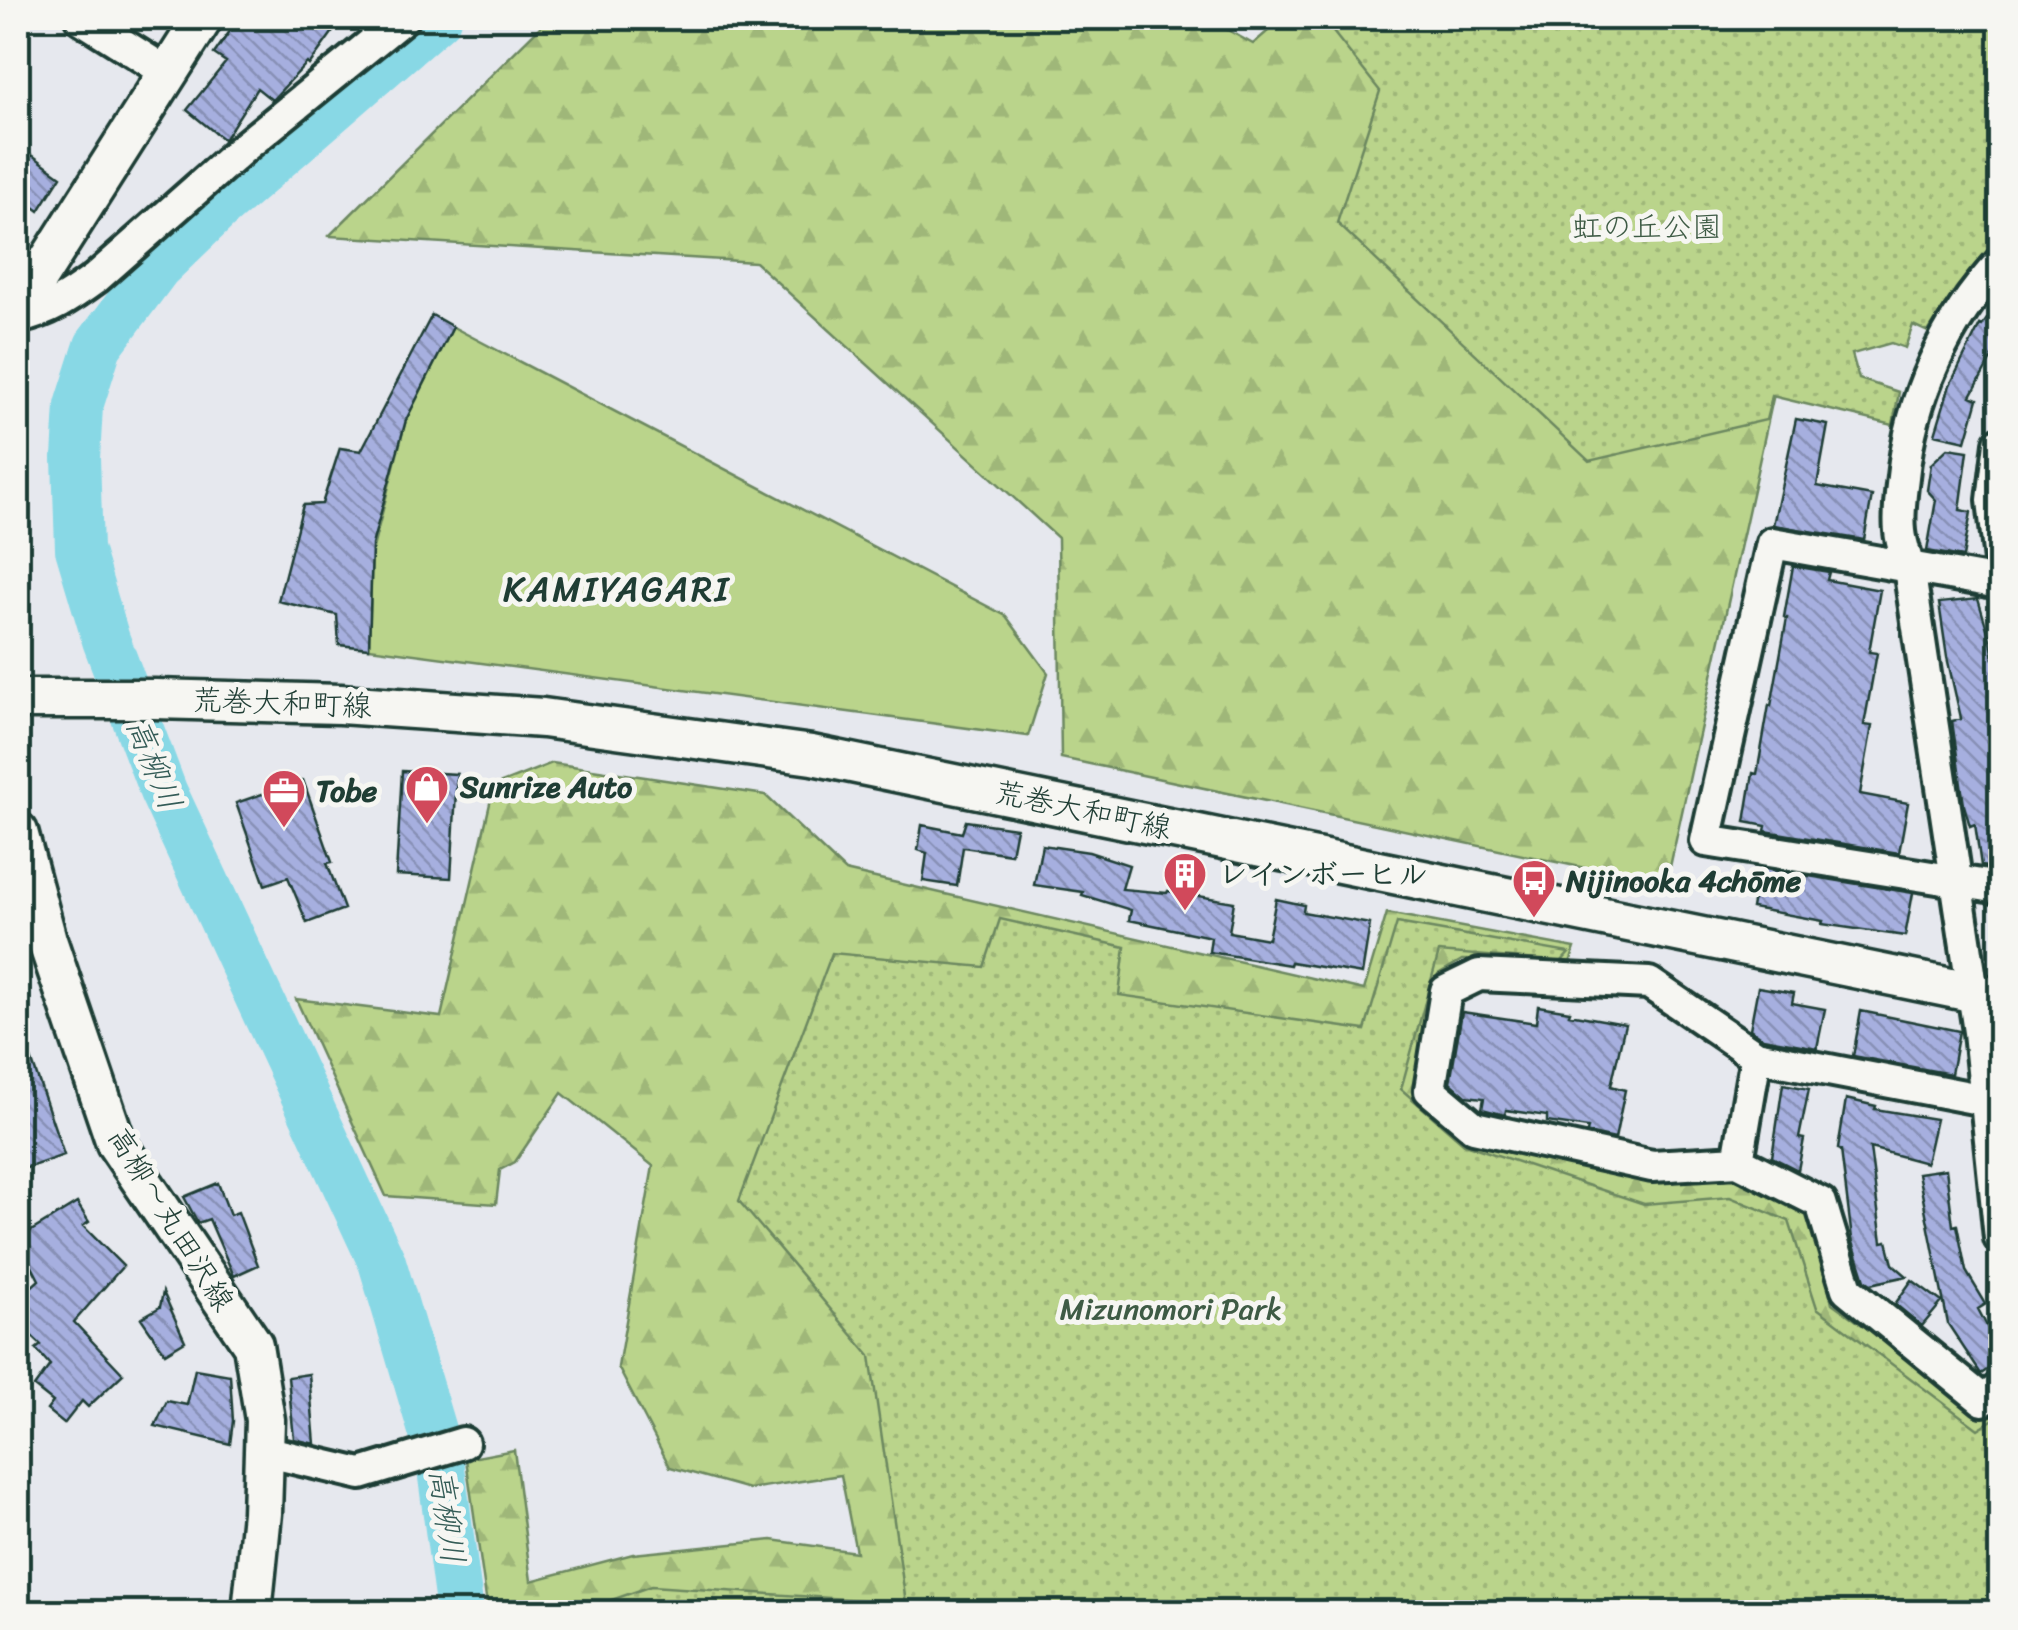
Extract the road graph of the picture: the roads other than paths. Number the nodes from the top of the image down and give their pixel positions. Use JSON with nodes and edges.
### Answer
{"nodes":[{"id":1,"x":82,"y":18,"type":"edge"},
{"id":2,"x":203,"y":18,"type":"edge"},
{"id":3,"x":402,"y":18,"type":"edge"},
{"id":4,"x":168,"y":72,"type":"junction"},
{"id":5,"x":2000,"y":262,"type":"edge"},
{"id":6,"x":18,"y":309,"type":"edge"},
{"id":7,"x":18,"y":318,"type":"edge"},
{"id":8,"x":2000,"y":444,"type":"edge"},
{"id":9,"x":2000,"y":561,"type":"edge"},
{"id":10,"x":1909,"y":568,"type":"junction"},
{"id":11,"x":2000,"y":583,"type":"edge"},
{"id":12,"x":29,"y":699,"type":"edge"},
{"id":13,"x":18,"y":832,"type":"edge"},
{"id":14,"x":1956,"y":880,"type":"junction"},
{"id":15,"x":2000,"y":888,"type":"edge"},
{"id":16,"x":1987,"y":995,"type":"edge"},
{"id":17,"x":1756,"y":1056,"type":"junction"},
{"id":18,"x":1994,"y":1101,"type":"edge"},
{"id":19,"x":1738,"y":1161,"type":"junction"},
{"id":20,"x":2000,"y":1238,"type":"edge"},
{"id":21,"x":2000,"y":1388,"type":"edge"},
{"id":22,"x":462,"y":1443,"type":"dead end"},
{"id":23,"x":264,"y":1451,"type":"junction"},
{"id":24,"x":252,"y":1612,"type":"edge"}],
"edges":[{"from":1,"to":4,"type":"street"},
{"from":2,"to":4,"type":"street"},
{"from":3,"to":7,"type":"street"},
{"from":4,"to":6,"type":"street"},
{"from":5,"to":10,"type":"street"},
{"from":8,"to":9,"type":"street"},
{"from":10,"to":11,"type":"street"},
{"from":10,"to":14,"type":"street"},
{"from":10,"to":14,"type":"street"},
{"from":12,"to":16,"type":"street","name":"荒巻大和町線"},
{"from":13,"to":23,"type":"street","name":"高柳～丸田沢線"},
{"from":14,"to":15,"type":"street"},
{"from":14,"to":16,"type":"street"},
{"from":16,"to":18,"type":"street"},
{"from":17,"to":18,"type":"street"},
{"from":17,"to":19,"type":"street"},
{"from":17,"to":19,"type":"street"},
{"from":18,"to":20,"type":"street"},
{"from":19,"to":21,"type":"street"},
{"from":22,"to":23,"type":"street"},
{"from":23,"to":24,"type":"street","name":"高柳～丸田沢線"}]}
